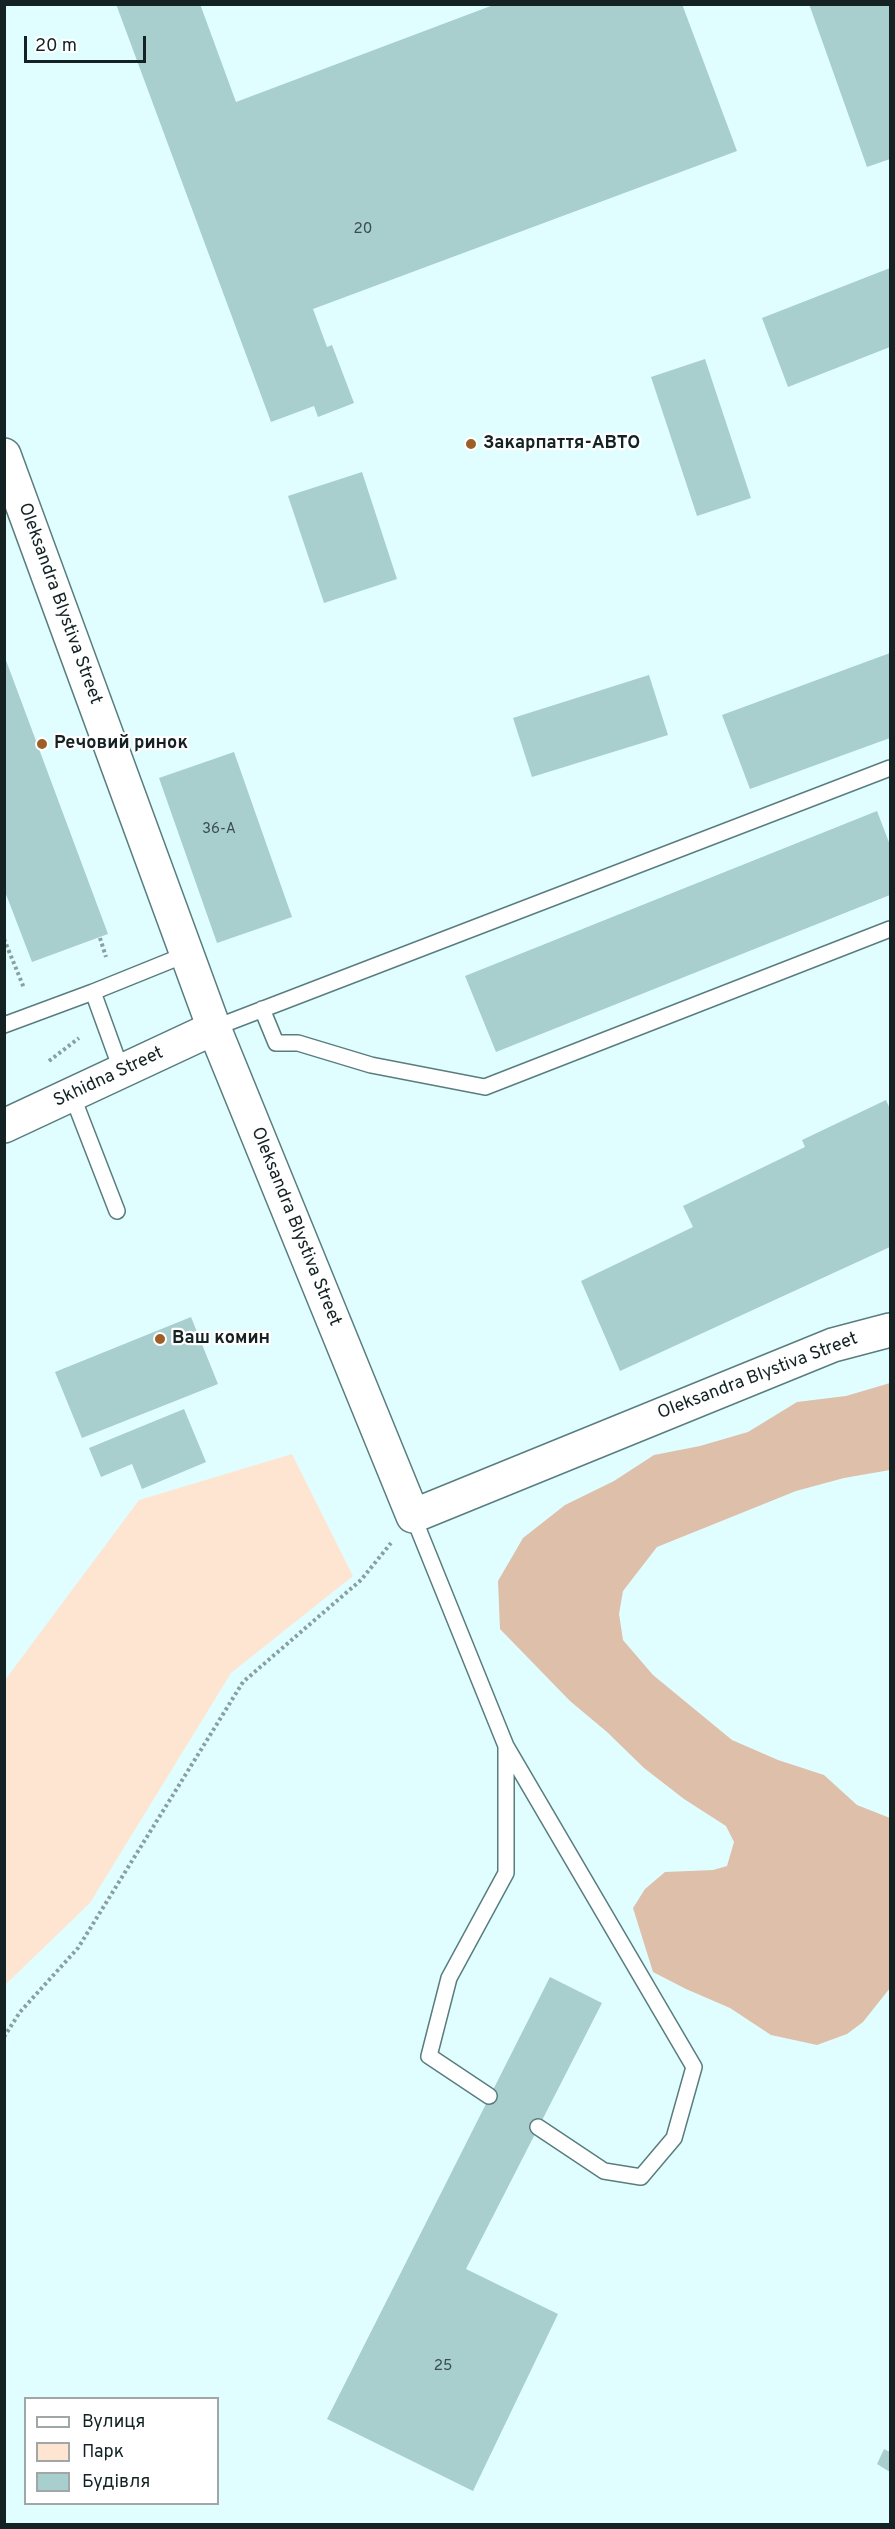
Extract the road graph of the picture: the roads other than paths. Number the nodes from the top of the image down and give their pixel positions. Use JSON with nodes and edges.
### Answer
{"nodes":[{"id":1,"x":4,"y":455,"type":"edge"},
{"id":2,"x":891,"y":768,"type":"edge"},
{"id":3,"x":891,"y":929,"type":"edge"},
{"id":4,"x":187,"y":954,"type":"junction"},
{"id":5,"x":93,"y":992,"type":"junction"},
{"id":6,"x":262,"y":1009,"type":"junction"},
{"id":7,"x":4,"y":1025,"type":"edge"},
{"id":8,"x":214,"y":1028,"type":"junction"},
{"id":9,"x":122,"y":1072,"type":"junction"},
{"id":10,"x":72,"y":1095,"type":"junction"},
{"id":11,"x":4,"y":1126,"type":"edge"},
{"id":12,"x":117,"y":1211,"type":"dead end"},
{"id":13,"x":891,"y":1330,"type":"edge"},
{"id":14,"x":413,"y":1516,"type":"junction"},
{"id":15,"x":506,"y":1746,"type":"junction"},
{"id":16,"x":489,"y":2096,"type":"dead end"},
{"id":17,"x":538,"y":2127,"type":"dead end"}],
"edges":[{"from":1,"to":4,"type":"street","name":"Oleksandra Blystiva Street"},
{"from":2,"to":6,"type":"lane"},
{"from":3,"to":6,"type":"lane"},
{"from":4,"to":5,"type":"lane"},
{"from":4,"to":8,"type":"street","name":"Oleksandra Blystiva Street"},
{"from":5,"to":7,"type":"lane"},
{"from":5,"to":9,"type":"lane"},
{"from":6,"to":8,"type":"lane"},
{"from":8,"to":9,"type":"street","name":"Skhidna Street"},
{"from":8,"to":14,"type":"street","name":"Oleksandra Blystiva Street"},
{"from":9,"to":10,"type":"street","name":"Skhidna Street"},
{"from":10,"to":11,"type":"street","name":"Skhidna Street"},
{"from":10,"to":12,"type":"lane"},
{"from":13,"to":14,"type":"street","name":"Oleksandra Blystiva Street"},
{"from":14,"to":15,"type":"lane"},
{"from":15,"to":16,"type":"lane"},
{"from":15,"to":17,"type":"lane"}]}
